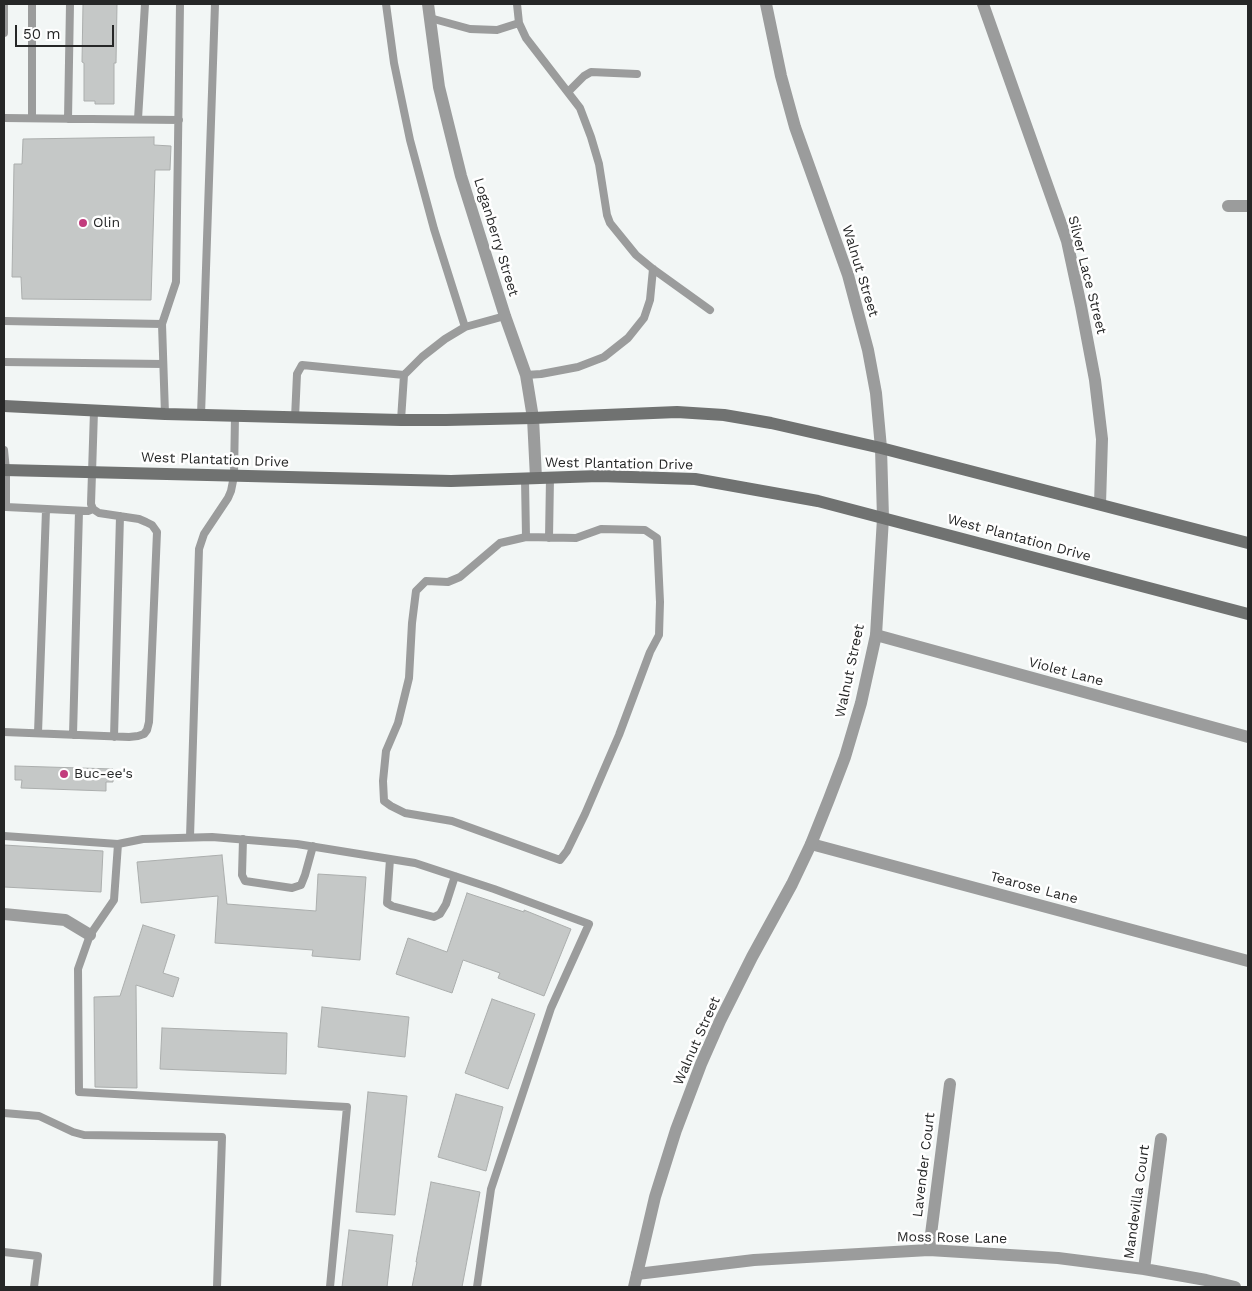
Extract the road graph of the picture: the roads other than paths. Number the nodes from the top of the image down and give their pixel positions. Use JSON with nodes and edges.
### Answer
{"nodes":[{"id":1,"x":4,"y":4,"type":"edge"},
{"id":2,"x":32,"y":4,"type":"edge"},
{"id":3,"x":70,"y":4,"type":"edge"},
{"id":4,"x":145,"y":4,"type":"edge"},
{"id":5,"x":180,"y":4,"type":"edge"},
{"id":6,"x":215,"y":4,"type":"edge"},
{"id":7,"x":386,"y":4,"type":"edge"},
{"id":8,"x":428,"y":4,"type":"edge"},
{"id":9,"x":517,"y":4,"type":"edge"},
{"id":10,"x":766,"y":4,"type":"edge"},
{"id":11,"x":983,"y":4,"type":"edge"},
{"id":12,"x":430,"y":18,"type":"junction"},
{"id":13,"x":520,"y":23,"type":"junction"},
{"id":14,"x":4,"y":33,"type":"edge"},
{"id":15,"x":636,"y":74,"type":"dead end"},
{"id":16,"x":568,"y":92,"type":"junction"},
{"id":17,"x":4,"y":118,"type":"edge"},
{"id":18,"x":32,"y":118,"type":"junction"},
{"id":19,"x":68,"y":118,"type":"junction"},
{"id":20,"x":138,"y":119,"type":"junction"},
{"id":21,"x":179,"y":120,"type":"junction"},
{"id":22,"x":1228,"y":206,"type":"dead end"},
{"id":23,"x":1248,"y":206,"type":"edge"},
{"id":24,"x":653,"y":269,"type":"junction"},
{"id":25,"x":710,"y":310,"type":"dead end"},
{"id":26,"x":505,"y":316,"type":"junction"},
{"id":27,"x":4,"y":321,"type":"edge"},
{"id":28,"x":162,"y":324,"type":"junction"},
{"id":29,"x":465,"y":327,"type":"junction"},
{"id":30,"x":4,"y":362,"type":"edge"},
{"id":31,"x":163,"y":364,"type":"junction"},
{"id":32,"x":526,"y":374,"type":"junction"},
{"id":33,"x":404,"y":375,"type":"junction"},
{"id":34,"x":4,"y":406,"type":"edge"},
{"id":35,"x":94,"y":411,"type":"junction"},
{"id":36,"x":165,"y":414,"type":"junction"},
{"id":37,"x":201,"y":415,"type":"junction"},
{"id":38,"x":235,"y":416,"type":"junction"},
{"id":39,"x":296,"y":418,"type":"junction"},
{"id":40,"x":533,"y":418,"type":"junction"},
{"id":41,"x":401,"y":420,"type":"junction"},
{"id":42,"x":881,"y":448,"type":"junction"},
{"id":43,"x":4,"y":450,"type":"edge"},
{"id":44,"x":5,"y":470,"type":"edge"},
{"id":45,"x":93,"y":472,"type":"junction"},
{"id":46,"x":234,"y":476,"type":"junction"},
{"id":47,"x":550,"y":478,"type":"junction"},
{"id":48,"x":530,"y":479,"type":"junction"},
{"id":49,"x":1100,"y":504,"type":"junction"},
{"id":50,"x":5,"y":507,"type":"edge"},
{"id":51,"x":93,"y":509,"type":"junction"},
{"id":52,"x":46,"y":510,"type":"junction"},
{"id":53,"x":79,"y":511,"type":"junction"},
{"id":54,"x":120,"y":516,"type":"junction"},
{"id":55,"x":882,"y":518,"type":"junction"},
{"id":56,"x":526,"y":538,"type":"junction"},
{"id":57,"x":549,"y":538,"type":"junction"},
{"id":58,"x":1248,"y":543,"type":"edge"},
{"id":59,"x":1248,"y":614,"type":"edge"},
{"id":60,"x":876,"y":635,"type":"junction"},
{"id":61,"x":4,"y":732,"type":"edge"},
{"id":62,"x":38,"y":733,"type":"junction"},
{"id":63,"x":73,"y":735,"type":"junction"},
{"id":64,"x":114,"y":737,"type":"junction"},
{"id":65,"x":1248,"y":737,"type":"edge"},
{"id":66,"x":4,"y":836,"type":"edge"},
{"id":67,"x":190,"y":838,"type":"junction"},
{"id":68,"x":243,"y":839,"type":"junction"},
{"id":69,"x":118,"y":844,"type":"junction"},
{"id":70,"x":811,"y":844,"type":"junction"},
{"id":71,"x":313,"y":846,"type":"junction"},
{"id":72,"x":390,"y":859,"type":"junction"},
{"id":73,"x":455,"y":876,"type":"junction"},
{"id":74,"x":4,"y":914,"type":"edge"},
{"id":75,"x":90,"y":935,"type":"junction"},
{"id":76,"x":1248,"y":961,"type":"edge"},
{"id":77,"x":950,"y":1084,"type":"dead end"},
{"id":78,"x":4,"y":1113,"type":"edge"},
{"id":79,"x":1161,"y":1140,"type":"dead end"},
{"id":80,"x":929,"y":1250,"type":"junction"},
{"id":81,"x":4,"y":1252,"type":"edge"},
{"id":82,"x":1144,"y":1269,"type":"junction"},
{"id":83,"x":637,"y":1274,"type":"junction"},
{"id":84,"x":34,"y":1287,"type":"edge"},
{"id":85,"x":217,"y":1287,"type":"edge"},
{"id":86,"x":330,"y":1287,"type":"edge"},
{"id":87,"x":477,"y":1287,"type":"edge"},
{"id":88,"x":634,"y":1287,"type":"edge"},
{"id":89,"x":1235,"y":1287,"type":"edge"}],
"edges":[{"from":1,"to":14,"type":"lane"},
{"from":2,"to":18,"type":"lane"},
{"from":3,"to":19,"type":"lane"},
{"from":4,"to":20,"type":"lane"},
{"from":5,"to":21,"type":"lane"},
{"from":6,"to":37,"type":"lane"},
{"from":7,"to":29,"type":"lane"},
{"from":8,"to":12,"type":"street","name":"Loganberry Street"},
{"from":9,"to":13,"type":"lane"},
{"from":10,"to":42,"type":"street","name":"Walnut Street"},
{"from":11,"to":49,"type":"street","name":"Silver Lace Street"},
{"from":12,"to":13,"type":"lane"},
{"from":12,"to":26,"type":"street","name":"Loganberry Street"},
{"from":13,"to":16,"type":"lane"},
{"from":15,"to":16,"type":"lane"},
{"from":16,"to":24,"type":"lane"},
{"from":17,"to":18,"type":"lane"},
{"from":18,"to":19,"type":"lane"},
{"from":19,"to":20,"type":"lane"},
{"from":20,"to":21,"type":"lane"},
{"from":21,"to":28,"type":"lane"},
{"from":22,"to":23,"type":"street"},
{"from":24,"to":25,"type":"lane"},
{"from":24,"to":32,"type":"lane"},
{"from":26,"to":29,"type":"lane"},
{"from":26,"to":32,"type":"street","name":"Loganberry Street"},
{"from":27,"to":28,"type":"lane"},
{"from":28,"to":31,"type":"lane"},
{"from":29,"to":33,"type":"lane"},
{"from":30,"to":31,"type":"lane"},
{"from":31,"to":36,"type":"lane"},
{"from":32,"to":40,"type":"street","name":"Loganberry Street"},
{"from":33,"to":39,"type":"lane"},
{"from":33,"to":41,"type":"lane"},
{"from":34,"to":35,"type":"main road"},
{"from":35,"to":36,"type":"main road"},
{"from":35,"to":45,"type":"lane"},
{"from":36,"to":37,"type":"main road"},
{"from":37,"to":38,"type":"main road"},
{"from":38,"to":39,"type":"main road"},
{"from":38,"to":46,"type":"lane"},
{"from":39,"to":41,"type":"main road"},
{"from":40,"to":41,"type":"main road"},
{"from":40,"to":42,"type":"main road"},
{"from":40,"to":48,"type":"street","name":"Loganberry Street"},
{"from":42,"to":49,"type":"main road"},
{"from":42,"to":55,"type":"street","name":"Walnut Street"},
{"from":43,"to":44,"type":"lane"},
{"from":44,"to":45,"type":"main road","name":"West Plantation Drive"},
{"from":44,"to":50,"type":"lane"},
{"from":45,"to":46,"type":"main road","name":"West Plantation Drive"},
{"from":45,"to":51,"type":"lane"},
{"from":46,"to":48,"type":"main road","name":"West Plantation Drive"},
{"from":46,"to":67,"type":"lane"},
{"from":47,"to":48,"type":"main road","name":"West Plantation Drive"},
{"from":47,"to":55,"type":"main road","name":"West Plantation Drive"},
{"from":47,"to":57,"type":"lane"},
{"from":48,"to":56,"type":"lane"},
{"from":49,"to":58,"type":"main road"},
{"from":50,"to":52,"type":"lane"},
{"from":51,"to":53,"type":"lane"},
{"from":51,"to":54,"type":"lane"},
{"from":52,"to":53,"type":"lane"},
{"from":52,"to":62,"type":"lane"},
{"from":53,"to":63,"type":"lane"},
{"from":54,"to":64,"type":"lane"},
{"from":54,"to":64,"type":"lane"},
{"from":55,"to":59,"type":"main road","name":"West Plantation Drive"},
{"from":55,"to":60,"type":"street","name":"Walnut Street"},
{"from":56,"to":57,"type":"lane"},
{"from":56,"to":57,"type":"lane"},
{"from":60,"to":65,"type":"street","name":"Violet Lane"},
{"from":60,"to":70,"type":"street","name":"Walnut Street"},
{"from":61,"to":62,"type":"lane"},
{"from":62,"to":63,"type":"lane"},
{"from":63,"to":64,"type":"lane"},
{"from":66,"to":69,"type":"lane"},
{"from":67,"to":68,"type":"lane"},
{"from":67,"to":69,"type":"lane"},
{"from":68,"to":71,"type":"lane"},
{"from":68,"to":71,"type":"lane"},
{"from":69,"to":75,"type":"lane"},
{"from":70,"to":76,"type":"street","name":"Tearose Lane"},
{"from":70,"to":83,"type":"street","name":"Walnut Street"},
{"from":71,"to":72,"type":"lane"},
{"from":72,"to":73,"type":"lane"},
{"from":72,"to":73,"type":"lane"},
{"from":73,"to":87,"type":"lane"},
{"from":74,"to":75,"type":"street"},
{"from":75,"to":86,"type":"lane"},
{"from":77,"to":80,"type":"street","name":"Lavender Court"},
{"from":78,"to":85,"type":"lane"},
{"from":79,"to":82,"type":"street","name":"Mandevilla Court"},
{"from":80,"to":82,"type":"street","name":"Moss Rose Lane"},
{"from":80,"to":83,"type":"street","name":"Moss Rose Lane"},
{"from":81,"to":84,"type":"lane"},
{"from":82,"to":89,"type":"street","name":"Moss Rose Lane"},
{"from":83,"to":88,"type":"street","name":"Walnut Street"}]}
